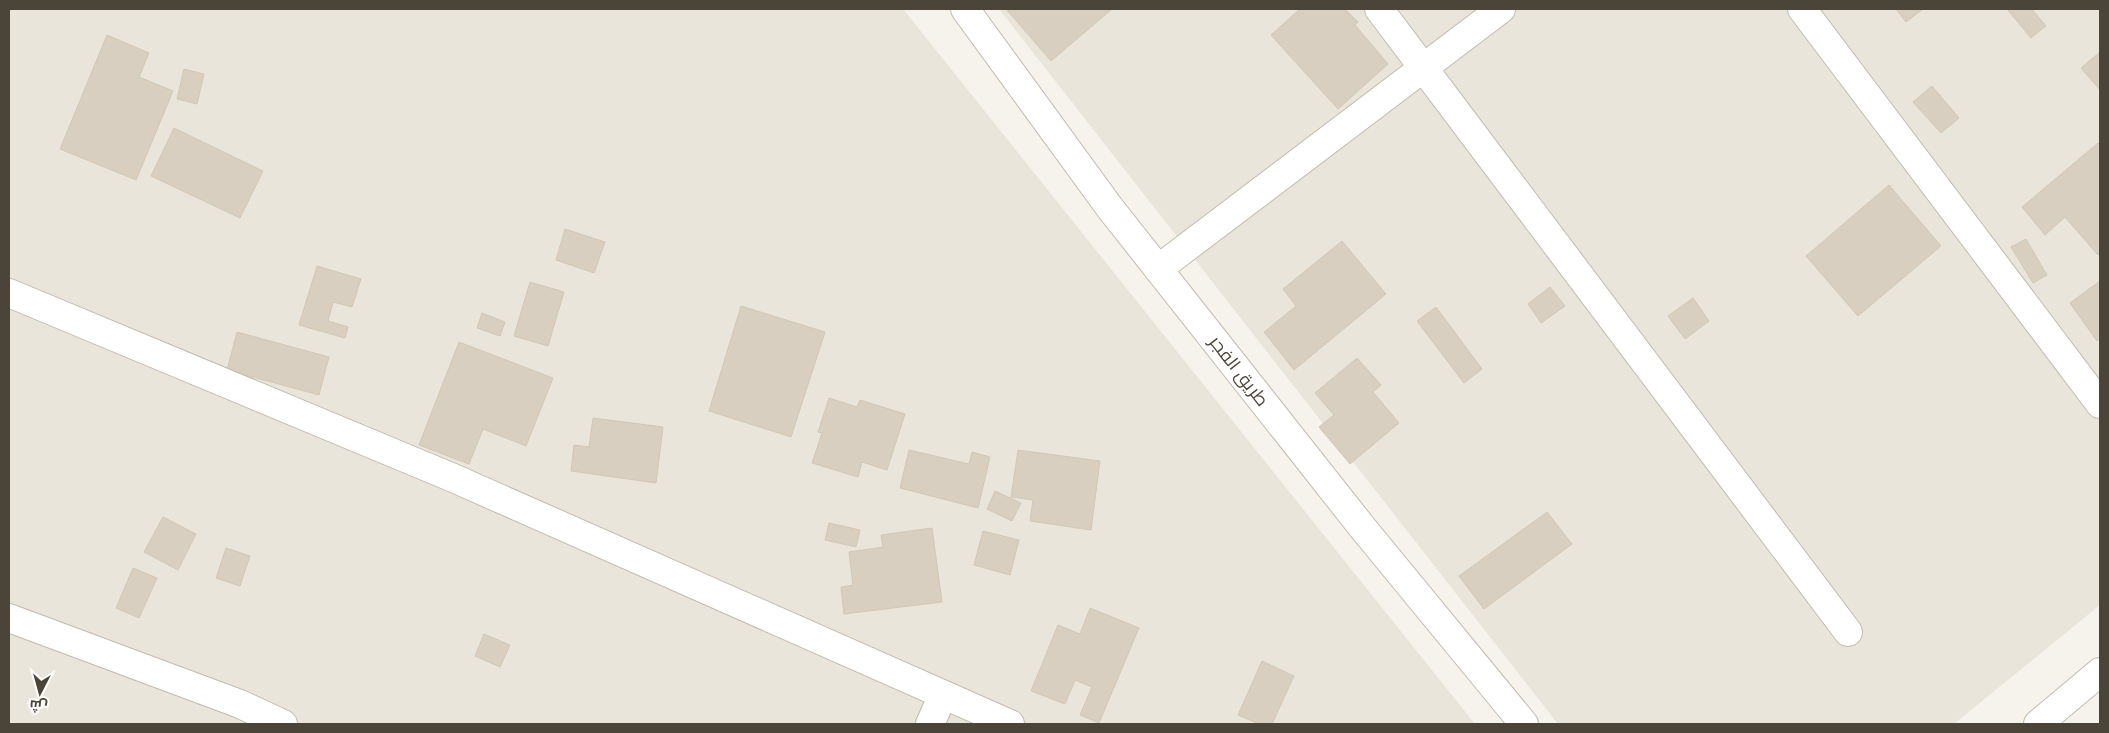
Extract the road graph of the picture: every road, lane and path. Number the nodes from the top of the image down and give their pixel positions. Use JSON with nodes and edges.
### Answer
{"nodes":[{"id":1,"x":965,"y":9,"type":"edge"},
{"id":2,"x":1378,"y":9,"type":"edge"},
{"id":3,"x":1501,"y":9,"type":"edge"},
{"id":4,"x":1802,"y":9,"type":"edge"},
{"id":5,"x":1423,"y":68,"type":"junction"},
{"id":6,"x":1158,"y":269,"type":"junction"},
{"id":7,"x":9,"y":293,"type":"edge"},
{"id":8,"x":2100,"y":404,"type":"edge"},
{"id":9,"x":9,"y":618,"type":"edge"},
{"id":10,"x":1848,"y":632,"type":"dead end"},
{"id":11,"x":2100,"y":672,"type":"edge"},
{"id":12,"x":943,"y":695,"type":"junction"},
{"id":13,"x":283,"y":724,"type":"edge"},
{"id":14,"x":930,"y":724,"type":"edge"},
{"id":15,"x":1010,"y":724,"type":"edge"},
{"id":16,"x":1524,"y":724,"type":"edge"},
{"id":17,"x":2038,"y":724,"type":"edge"}],
"edges":[{"from":1,"to":6,"type":"street","name":"طريق الفجر"},
{"from":2,"to":5,"type":"street"},
{"from":3,"to":5,"type":"street"},
{"from":4,"to":8,"type":"street"},
{"from":5,"to":6,"type":"street"},
{"from":5,"to":10,"type":"street"},
{"from":6,"to":16,"type":"street","name":"طريق الفجر"},
{"from":7,"to":12,"type":"street"},
{"from":9,"to":13,"type":"street"},
{"from":11,"to":17,"type":"street"},
{"from":12,"to":14,"type":"street"},
{"from":12,"to":15,"type":"street"}]}
